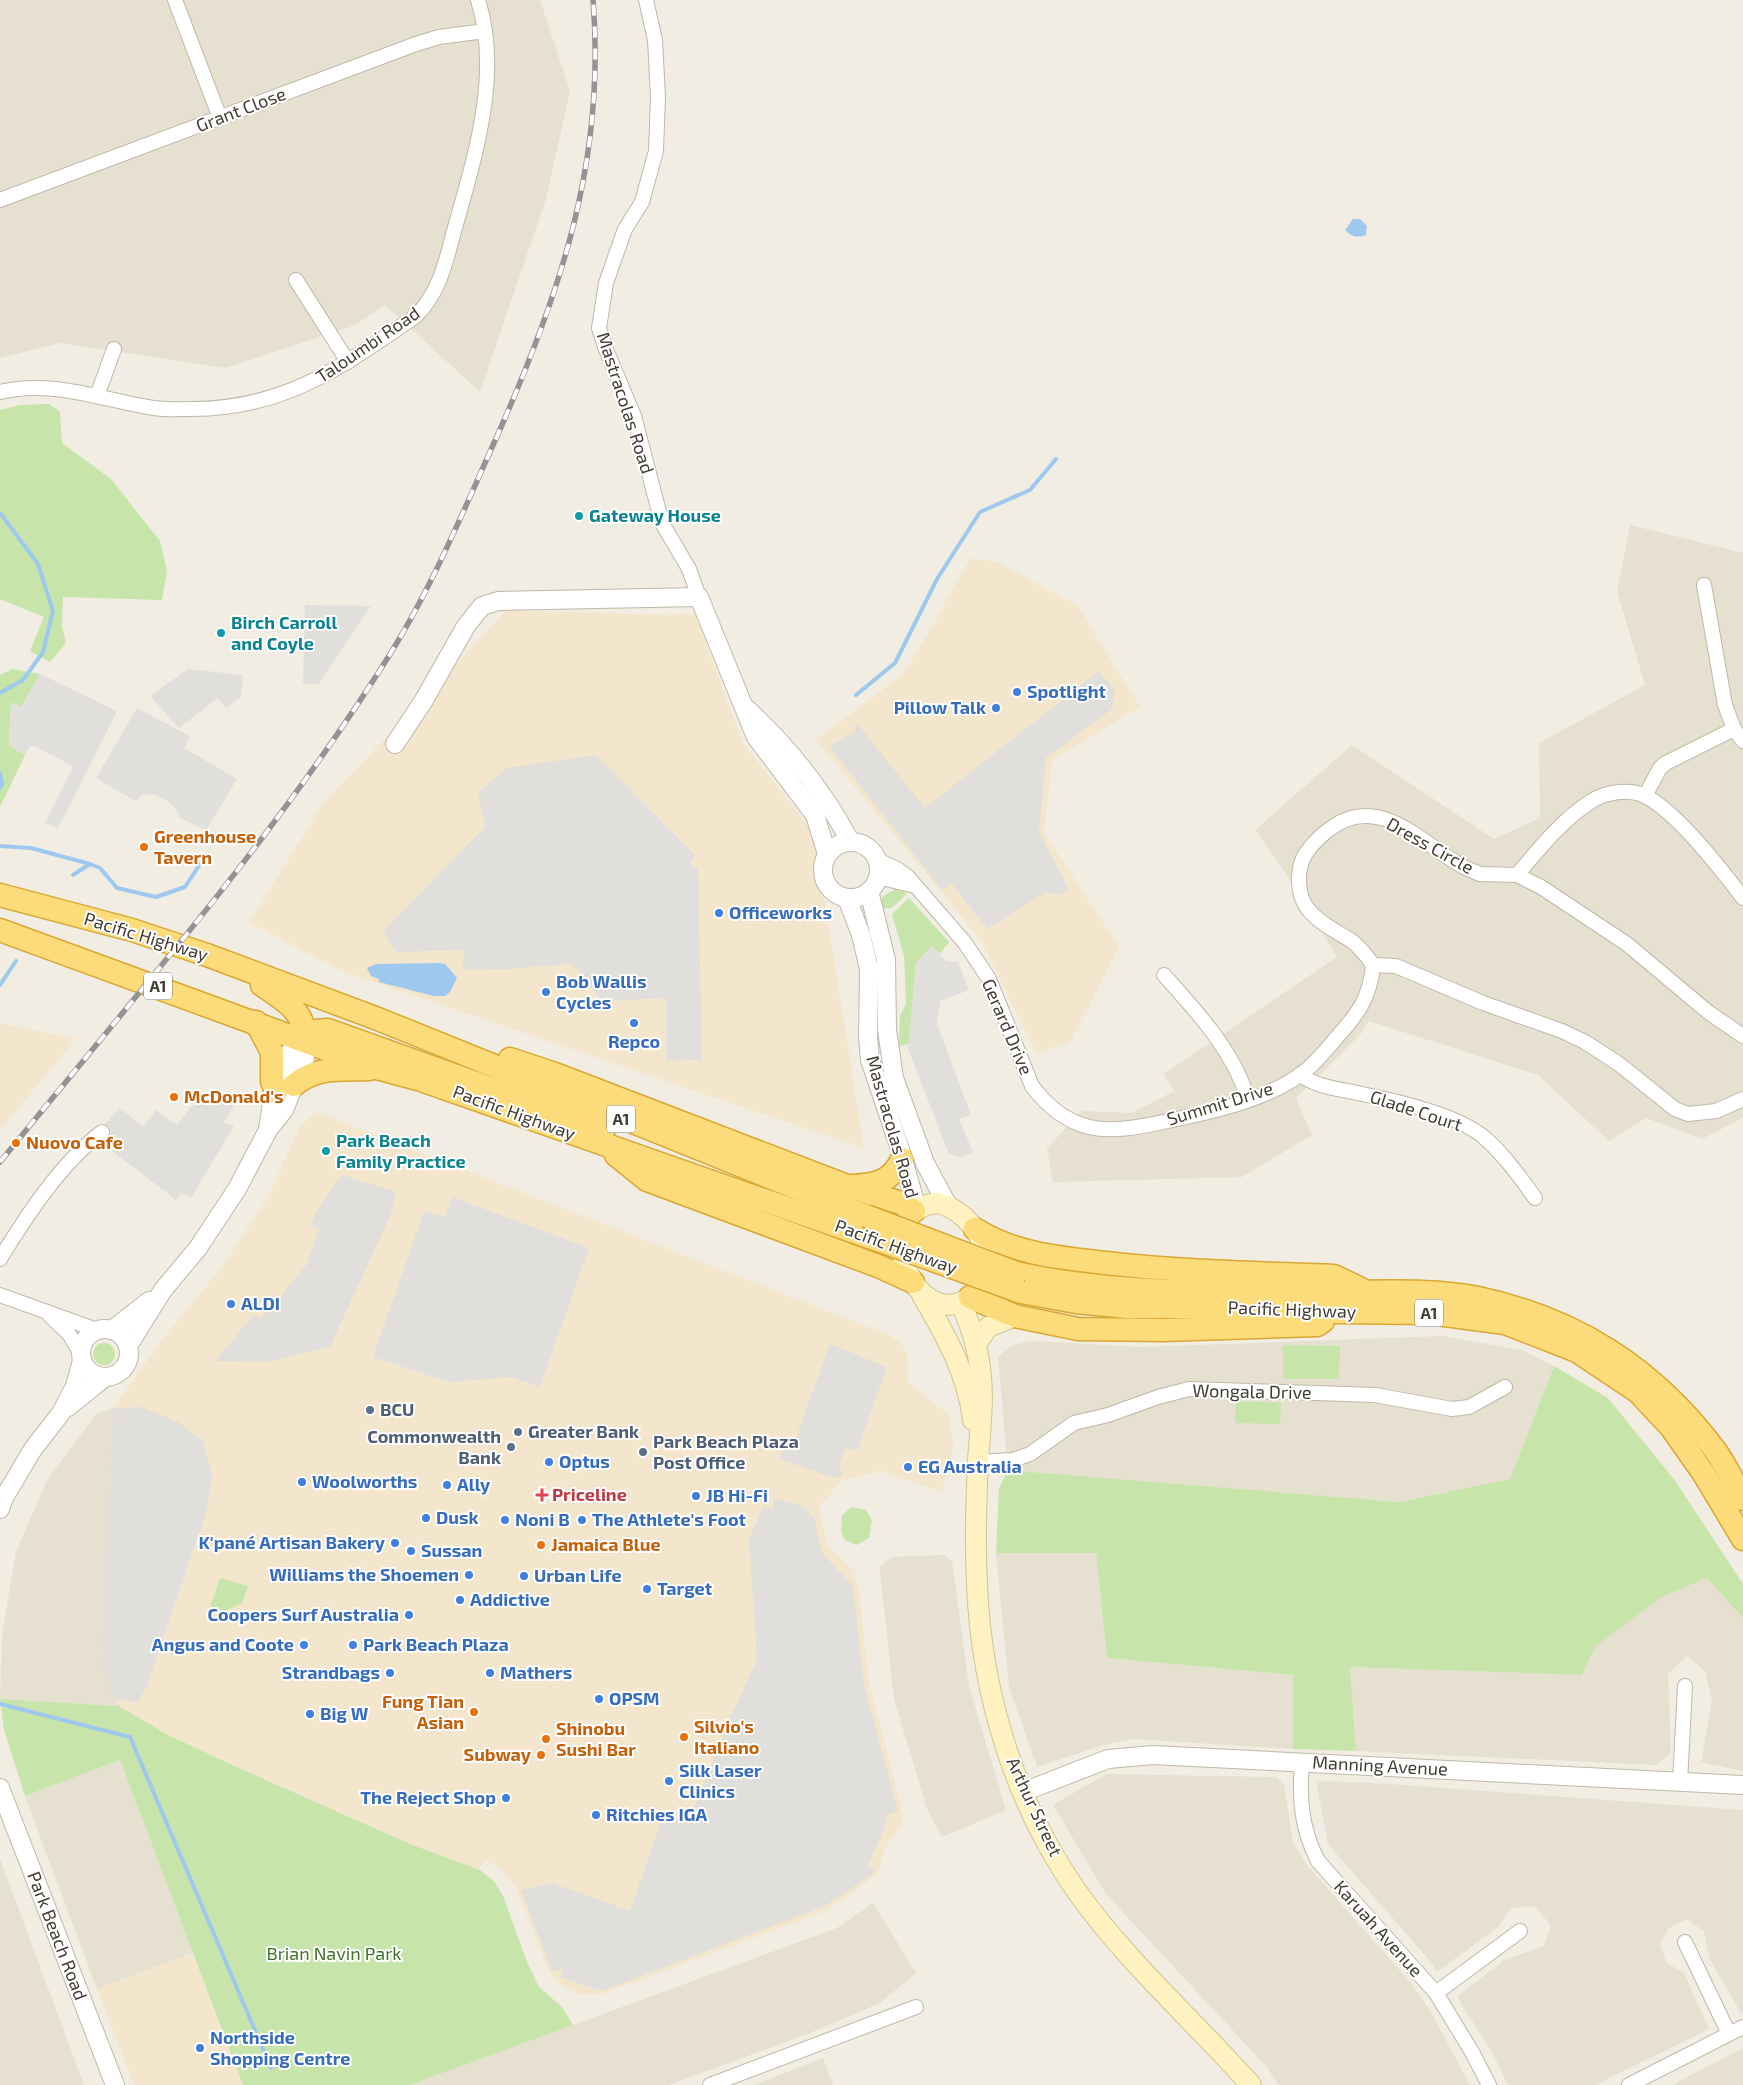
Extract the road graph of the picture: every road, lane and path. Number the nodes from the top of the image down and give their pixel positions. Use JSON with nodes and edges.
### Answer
{"nodes":[{"id":1,"x":176,"y":0,"type":"edge"},
{"id":2,"x":478,"y":0,"type":"edge"},
{"id":3,"x":646,"y":0,"type":"edge"},
{"id":4,"x":486,"y":31,"type":"junction"},
{"id":5,"x":220,"y":118,"type":"junction"},
{"id":6,"x":0,"y":200,"type":"edge"},
{"id":7,"x":296,"y":280,"type":"dead end"},
{"id":8,"x":114,"y":349,"type":"dead end"},
{"id":9,"x":348,"y":362,"type":"junction"},
{"id":10,"x":0,"y":392,"type":"edge"},
{"id":11,"x":97,"y":396,"type":"junction"},
{"id":12,"x":1704,"y":585,"type":"dead end"},
{"id":13,"x":699,"y":597,"type":"junction"},
{"id":14,"x":743,"y":705,"type":"junction"},
{"id":15,"x":1734,"y":729,"type":"junction"},
{"id":16,"x":1743,"y":741,"type":"edge"},
{"id":17,"x":395,"y":744,"type":"dead end"},
{"id":18,"x":1645,"y":796,"type":"junction"},
{"id":19,"x":850,"y":841,"type":"junction"},
{"id":20,"x":827,"y":854,"type":"junction"},
{"id":21,"x":1516,"y":875,"type":"junction"},
{"id":22,"x":875,"y":876,"type":"junction"},
{"id":23,"x":0,"y":895,"type":"edge"},
{"id":24,"x":847,"y":898,"type":"junction"},
{"id":25,"x":1743,"y":898,"type":"edge"},
{"id":26,"x":1,"y":930,"type":"edge"},
{"id":27,"x":1373,"y":965,"type":"junction"},
{"id":28,"x":237,"y":966,"type":"junction"},
{"id":29,"x":1164,"y":975,"type":"dead end"},
{"id":30,"x":378,"y":1019,"type":"junction"},
{"id":31,"x":256,"y":1022,"type":"junction"},
{"id":32,"x":1743,"y":1036,"type":"edge"},
{"id":33,"x":302,"y":1040,"type":"junction"},
{"id":34,"x":380,"y":1068,"type":"junction"},
{"id":35,"x":1300,"y":1074,"type":"junction"},
{"id":36,"x":285,"y":1089,"type":"junction"},
{"id":37,"x":1743,"y":1098,"type":"edge"},
{"id":38,"x":1248,"y":1099,"type":"junction"},
{"id":39,"x":1122,"y":1129,"type":"joint"},
{"id":40,"x":102,"y":1132,"type":"dead end"},
{"id":41,"x":603,"y":1145,"type":"junction"},
{"id":42,"x":723,"y":1159,"type":"junction"},
{"id":43,"x":902,"y":1159,"type":"junction"},
{"id":44,"x":847,"y":1186,"type":"junction"},
{"id":45,"x":1535,"y":1198,"type":"dead end"},
{"id":46,"x":948,"y":1206,"type":"junction"},
{"id":47,"x":915,"y":1210,"type":"junction"},
{"id":48,"x":975,"y":1229,"type":"junction"},
{"id":49,"x":0,"y":1259,"type":"edge"},
{"id":50,"x":1018,"y":1283,"type":"junction"},
{"id":51,"x":916,"y":1286,"type":"junction"},
{"id":52,"x":163,"y":1290,"type":"junction"},
{"id":53,"x":1369,"y":1292,"type":"junction"},
{"id":54,"x":0,"y":1295,"type":"edge"},
{"id":55,"x":966,"y":1300,"type":"junction"},
{"id":56,"x":45,"y":1311,"type":"junction"},
{"id":57,"x":1337,"y":1312,"type":"junction"},
{"id":58,"x":1015,"y":1316,"type":"junction"},
{"id":59,"x":105,"y":1330,"type":"junction"},
{"id":60,"x":976,"y":1344,"type":"junction"},
{"id":61,"x":128,"y":1346,"type":"junction"},
{"id":62,"x":81,"y":1357,"type":"junction"},
{"id":63,"x":104,"y":1378,"type":"junction"},
{"id":64,"x":1505,"y":1387,"type":"dead end"},
{"id":65,"x":61,"y":1413,"type":"junction"},
{"id":66,"x":978,"y":1462,"type":"junction"},
{"id":67,"x":1743,"y":1500,"type":"edge"},
{"id":68,"x":0,"y":1509,"type":"edge"},
{"id":69,"x":1743,"y":1539,"type":"edge"},
{"id":70,"x":1686,"y":1686,"type":"dead end"},
{"id":71,"x":1302,"y":1762,"type":"junction"},
{"id":72,"x":1680,"y":1782,"type":"junction"},
{"id":73,"x":1743,"y":1784,"type":"edge"},
{"id":74,"x":0,"y":1788,"type":"edge"},
{"id":75,"x":1023,"y":1792,"type":"junction"},
{"id":76,"x":1520,"y":1931,"type":"dead end"},
{"id":77,"x":1685,"y":1942,"type":"dead end"},
{"id":78,"x":1436,"y":1993,"type":"junction"},
{"id":79,"x":916,"y":2007,"type":"dead end"},
{"id":80,"x":1743,"y":2027,"type":"edge"},
{"id":81,"x":1729,"y":2034,"type":"junction"},
{"id":82,"x":737,"y":2080,"type":"edge"},
{"id":83,"x":115,"y":2085,"type":"edge"},
{"id":84,"x":710,"y":2085,"type":"edge"},
{"id":85,"x":1251,"y":2085,"type":"edge"},
{"id":86,"x":1489,"y":2085,"type":"edge"},
{"id":87,"x":1629,"y":2085,"type":"edge"}],
"edges":[{"from":1,"to":5,"type":"street"},
{"from":2,"to":4,"type":"street","name":"Taloumbi Road"},
{"from":3,"to":13,"type":"street","name":"Mastracolas Road"},
{"from":4,"to":5,"type":"street","name":"Grant Close"},
{"from":4,"to":9,"type":"street","name":"Taloumbi Road"},
{"from":5,"to":6,"type":"street","name":"Grant Close"},
{"from":7,"to":9,"type":"street"},
{"from":8,"to":11,"type":"street"},
{"from":9,"to":11,"type":"street","name":"Taloumbi Road"},
{"from":10,"to":11,"type":"street","name":"Taloumbi Road"},
{"from":12,"to":15,"type":"street"},
{"from":13,"to":14,"type":"street","name":"Mastracolas Road"},
{"from":13,"to":17,"type":"street"},
{"from":14,"to":19,"type":"street","name":"Mastracolas Road"},
{"from":14,"to":20,"type":"street","name":"Mastracolas Road"},
{"from":15,"to":16,"type":"street"},
{"from":15,"to":18,"type":"street"},
{"from":18,"to":21,"type":"street"},
{"from":18,"to":25,"type":"street"},
{"from":19,"to":20,"type":"street"},
{"from":19,"to":22,"type":"street"},
{"from":20,"to":24,"type":"street"},
{"from":21,"to":27,"type":"street","name":"Dress Circle"},
{"from":21,"to":32,"type":"street","name":"Dress Circle"},
{"from":22,"to":24,"type":"street"},
{"from":22,"to":39,"type":"street","name":"Gerard Drive"},
{"from":22,"to":46,"type":"street","name":"Mastracolas Road"},
{"from":23,"to":28,"type":"highway","name":"Pacific Highway","number":"A1"},
{"from":24,"to":43,"type":"street","name":"Mastracolas Road"},
{"from":26,"to":31,"type":"highway","name":"Pacific Highway","number":"A1"},
{"from":27,"to":35,"type":"street","name":"Summit Drive"},
{"from":27,"to":37,"type":"street"},
{"from":28,"to":30,"type":"highway","name":"Pacific Highway","number":"A1"},
{"from":28,"to":33,"type":"highway"},
{"from":29,"to":38,"type":"street"},
{"from":30,"to":42,"type":"highway","name":"Pacific Highway","number":"A1"},
{"from":30,"to":44,"type":"highway"},
{"from":31,"to":33,"type":"highway","name":"Pacific Highway","number":"A1"},
{"from":31,"to":36,"type":"highway"},
{"from":33,"to":34,"type":"highway","name":"Pacific Highway","number":"A1"},
{"from":33,"to":36,"type":"street"},
{"from":33,"to":42,"type":"highway"},
{"from":34,"to":36,"type":"highway"},
{"from":34,"to":41,"type":"highway","name":"Pacific Highway","number":"A1"},
{"from":35,"to":38,"type":"street","name":"Summit Drive"},
{"from":35,"to":45,"type":"street","name":"Glade Court"},
{"from":36,"to":52,"type":"street"},
{"from":38,"to":39,"type":"street","name":"Summit Drive"},
{"from":40,"to":49,"type":"street"},
{"from":41,"to":50,"type":"highway","name":"Pacific Highway","number":"A1","bridge":true},
{"from":41,"to":51,"type":"highway"},
{"from":42,"to":50,"type":"highway","name":"Pacific Highway","number":"A1","bridge":true},
{"from":43,"to":44,"type":"highway"},
{"from":43,"to":47,"type":"street","name":"Mastracolas Road"},
{"from":44,"to":47,"type":"highway"},
{"from":46,"to":47,"type":"main road"},
{"from":46,"to":48,"type":"main road"},
{"from":47,"to":51,"type":"main road"},
{"from":48,"to":53,"type":"highway"},
{"from":48,"to":55,"type":"main road"},
{"from":50,"to":53,"type":"highway","name":"Pacific Highway","number":"A1"},
{"from":50,"to":57,"type":"highway","name":"Pacific Highway","number":"A1"},
{"from":51,"to":55,"type":"main road"},
{"from":51,"to":66,"type":"main road","name":"Arthur Street"},
{"from":52,"to":59,"type":"street"},
{"from":52,"to":61,"type":"street"},
{"from":53,"to":67,"type":"highway","name":"Pacific Highway","number":"A1"},
{"from":54,"to":56,"type":"street"},
{"from":55,"to":58,"type":"highway"},
{"from":55,"to":60,"type":"main road","name":"Arthur Street"},
{"from":56,"to":59,"type":"street"},
{"from":56,"to":62,"type":"street"},
{"from":57,"to":58,"type":"highway"},
{"from":57,"to":69,"type":"highway","name":"Pacific Highway","number":"A1"},
{"from":58,"to":60,"type":"main road"},
{"from":59,"to":61,"type":"street"},
{"from":59,"to":62,"type":"street"},
{"from":60,"to":66,"type":"main road","name":"Arthur Street"},
{"from":61,"to":63,"type":"street"},
{"from":62,"to":63,"type":"street"},
{"from":62,"to":65,"type":"street"},
{"from":63,"to":65,"type":"street"},
{"from":64,"to":66,"type":"street","name":"Wongala Drive"},
{"from":65,"to":68,"type":"street"},
{"from":66,"to":75,"type":"main road","name":"Arthur Street"},
{"from":70,"to":72,"type":"street"},
{"from":71,"to":72,"type":"street","name":"Manning Avenue"},
{"from":71,"to":75,"type":"street","name":"Manning Avenue"},
{"from":71,"to":78,"type":"street","name":"Karuah Avenue"},
{"from":72,"to":73,"type":"street","name":"Manning Avenue"},
{"from":74,"to":83,"type":"street","name":"Park Beach Road"},
{"from":75,"to":85,"type":"main road","name":"Arthur Street"},
{"from":76,"to":78,"type":"street"},
{"from":77,"to":81,"type":"street"},
{"from":78,"to":86,"type":"street","name":"Karuah Avenue"},
{"from":79,"to":82,"type":"street"},
{"from":80,"to":81,"type":"street"},
{"from":81,"to":87,"type":"street"},
{"from":82,"to":84,"type":"street"}]}
